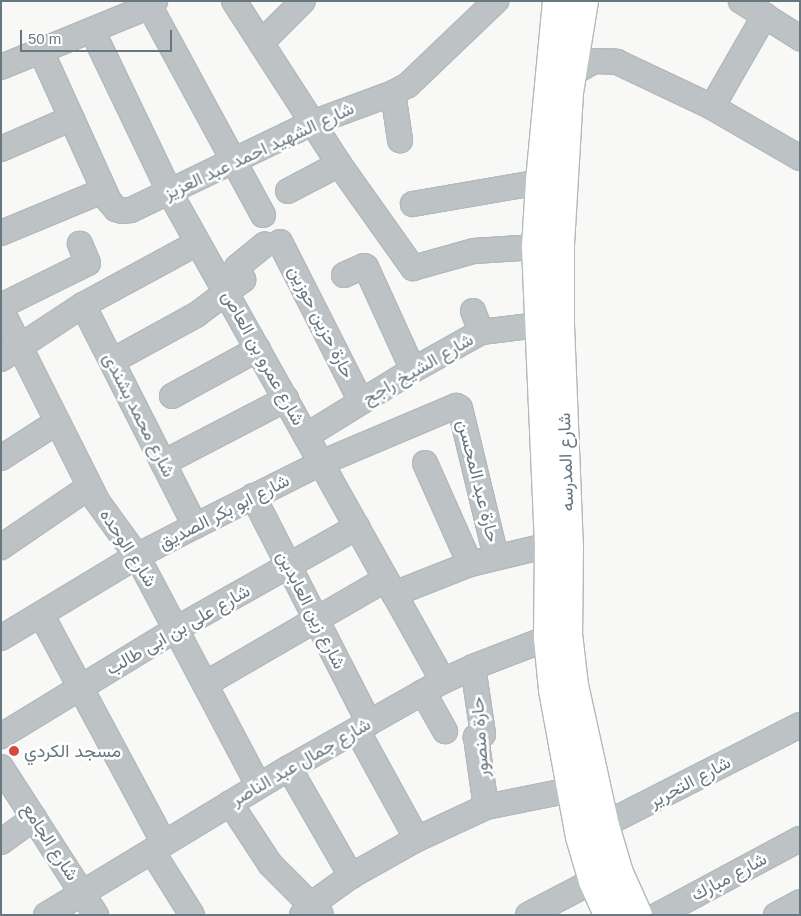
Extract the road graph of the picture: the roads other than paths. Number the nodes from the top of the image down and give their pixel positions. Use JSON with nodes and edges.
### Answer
{"nodes":[{"id":1,"x":234,"y":1,"type":"edge"},
{"id":2,"x":303,"y":1,"type":"edge"},
{"id":3,"x":496,"y":1,"type":"edge"},
{"id":4,"x":557,"y":1,"type":"edge"},
{"id":5,"x":584,"y":1,"type":"edge"},
{"id":6,"x":741,"y":1,"type":"edge"},
{"id":7,"x":152,"y":3,"type":"edge"},
{"id":8,"x":765,"y":15,"type":"junction"},
{"id":9,"x":92,"y":30,"type":"junction"},
{"id":10,"x":800,"y":38,"type":"edge"},
{"id":11,"x":261,"y":43,"type":"junction"},
{"id":12,"x":41,"y":50,"type":"junction"},
{"id":13,"x":1,"y":67,"type":"edge"},
{"id":14,"x":571,"y":73,"type":"junction"},
{"id":15,"x":548,"y":87,"type":"junction"},
{"id":16,"x":393,"y":93,"type":"junction"},
{"id":17,"x":712,"y":107,"type":"junction"},
{"id":18,"x":72,"y":118,"type":"junction"},
{"id":19,"x":312,"y":123,"type":"junction"},
{"id":20,"x":400,"y":140,"type":"dead end"},
{"id":21,"x":1,"y":149,"type":"edge"},
{"id":22,"x":800,"y":158,"type":"edge"},
{"id":23,"x":233,"y":161,"type":"junction"},
{"id":24,"x":339,"y":164,"type":"junction"},
{"id":25,"x":540,"y":182,"type":"junction"},
{"id":26,"x":169,"y":191,"type":"junction"},
{"id":27,"x":288,"y":191,"type":"dead end"},
{"id":28,"x":109,"y":201,"type":"junction"},
{"id":29,"x":413,"y":204,"type":"dead end"},
{"id":30,"x":263,"y":215,"type":"dead end"},
{"id":31,"x":1,"y":233,"type":"edge"},
{"id":32,"x":197,"y":242,"type":"junction"},
{"id":33,"x":80,"y":244,"type":"dead end"},
{"id":34,"x":536,"y":247,"type":"junction"},
{"id":35,"x":344,"y":275,"type":"dead end"},
{"id":36,"x":226,"y":292,"type":"junction"},
{"id":37,"x":83,"y":304,"type":"junction"},
{"id":38,"x":1,"y":308,"type":"edge"},
{"id":39,"x":538,"y":325,"type":"junction"},
{"id":40,"x":258,"y":349,"type":"junction"},
{"id":41,"x":10,"y":353,"type":"edge"},
{"id":42,"x":112,"y":361,"type":"junction"},
{"id":43,"x":413,"y":370,"type":"junction"},
{"id":44,"x":172,"y":396,"type":"dead end"},
{"id":45,"x":286,"y":400,"type":"junction"},
{"id":46,"x":361,"y":402,"type":"junction"},
{"id":47,"x":458,"y":406,"type":"joint"},
{"id":48,"x":338,"y":417,"type":"junction"},
{"id":49,"x":57,"y":422,"type":"junction"},
{"id":50,"x":306,"y":436,"type":"junction"},
{"id":51,"x":352,"y":450,"type":"junction"},
{"id":52,"x":1,"y":458,"type":"edge"},
{"id":53,"x":163,"y":463,"type":"junction"},
{"id":54,"x":321,"y":463,"type":"junction"},
{"id":55,"x":425,"y":463,"type":"dead end"},
{"id":56,"x":89,"y":487,"type":"junction"},
{"id":57,"x":253,"y":496,"type":"junction"},
{"id":58,"x":195,"y":526,"type":"junction"},
{"id":59,"x":357,"y":527,"type":"junction"},
{"id":60,"x":549,"y":545,"type":"junction"},
{"id":61,"x":1,"y":546,"type":"edge"},
{"id":62,"x":137,"y":556,"type":"junction"},
{"id":63,"x":496,"y":557,"type":"junction"},
{"id":64,"x":470,"y":564,"type":"junction"},
{"id":65,"x":289,"y":566,"type":"junction"},
{"id":66,"x":390,"y":587,"type":"junction"},
{"id":67,"x":41,"y":614,"type":"junction"},
{"id":68,"x":316,"y":620,"type":"junction"},
{"id":69,"x":176,"y":629,"type":"junction"},
{"id":70,"x":558,"y":636,"type":"junction"},
{"id":71,"x":1,"y":638,"type":"edge"},
{"id":72,"x":473,"y":667,"type":"junction"},
{"id":73,"x":205,"y":684,"type":"junction"},
{"id":74,"x":80,"y":687,"type":"junction"},
{"id":75,"x":433,"y":687,"type":"junction"},
{"id":76,"x":800,"y":725,"type":"edge"},
{"id":77,"x":362,"y":726,"type":"junction"},
{"id":78,"x":446,"y":731,"type":"dead end"},
{"id":79,"x":1,"y":736,"type":"edge"},
{"id":80,"x":1,"y":766,"type":"edge"},
{"id":81,"x":289,"y":768,"type":"junction"},
{"id":82,"x":259,"y":786,"type":"junction"},
{"id":83,"x":570,"y":790,"type":"junction"},
{"id":84,"x":230,"y":803,"type":"junction"},
{"id":85,"x":486,"y":807,"type":"junction"},
{"id":86,"x":34,"y":818,"type":"junction"},
{"id":87,"x":605,"y":826,"type":"junction"},
{"id":88,"x":580,"y":837,"type":"junction"},
{"id":89,"x":417,"y":839,"type":"junction"},
{"id":90,"x":800,"y":839,"type":"edge"},
{"id":91,"x":1,"y":842,"type":"edge"},
{"id":92,"x":158,"y":847,"type":"junction"},
{"id":93,"x":351,"y":876,"type":"junction"},
{"id":94,"x":593,"y":881,"type":"junction"},
{"id":95,"x":82,"y":893,"type":"junction"},
{"id":96,"x":800,"y":902,"type":"edge"},
{"id":97,"x":312,"y":911,"type":"edge"},
{"id":98,"x":46,"y":915,"type":"edge"},
{"id":99,"x":96,"y":915,"type":"edge"},
{"id":100,"x":192,"y":915,"type":"edge"},
{"id":101,"x":528,"y":915,"type":"edge"},
{"id":102,"x":608,"y":915,"type":"edge"},
{"id":103,"x":638,"y":915,"type":"edge"},
{"id":104,"x":658,"y":915,"type":"edge"},
{"id":105,"x":776,"y":915,"type":"edge"}],
"edges":[{"from":1,"to":11,"type":"street"},
{"from":2,"to":11,"type":"street"},
{"from":3,"to":16,"type":"street","name":"شارع الشهيد احمد عبد العزيز"},
{"from":4,"to":15,"type":"main road","name":"شارع المدرسه"},
{"from":5,"to":14,"type":"main road","name":"شارع المدرسه"},
{"from":6,"to":8,"type":"street"},
{"from":7,"to":9,"type":"street"},
{"from":7,"to":23,"type":"street"},
{"from":8,"to":10,"type":"street"},
{"from":8,"to":17,"type":"street"},
{"from":9,"to":12,"type":"street"},
{"from":9,"to":26,"type":"street","name":"شارع عمرو بن العاص"},
{"from":11,"to":19,"type":"street"},
{"from":12,"to":13,"type":"street"},
{"from":12,"to":18,"type":"street"},
{"from":14,"to":15,"type":"street"},
{"from":14,"to":17,"type":"street"},
{"from":14,"to":70,"type":"main road","name":"شارع المدرسه"},
{"from":15,"to":25,"type":"main road","name":"شارع المدرسه"},
{"from":16,"to":19,"type":"street","name":"شارع الشهيد احمد عبد العزيز"},
{"from":16,"to":20,"type":"street"},
{"from":17,"to":22,"type":"street"},
{"from":18,"to":21,"type":"street"},
{"from":18,"to":28,"type":"street"},
{"from":19,"to":23,"type":"street","name":"شارع الشهيد احمد عبد العزيز"},
{"from":19,"to":24,"type":"street"},
{"from":23,"to":26,"type":"street","name":"شارع الشهيد احمد عبد العزيز"},
{"from":23,"to":30,"type":"street"},
{"from":24,"to":27,"type":"street"},
{"from":24,"to":34,"type":"street"},
{"from":25,"to":29,"type":"street"},
{"from":25,"to":34,"type":"main road","name":"شارع المدرسه"},
{"from":26,"to":28,"type":"street","name":"شارع الشهيد احمد عبد العزيز"},
{"from":26,"to":32,"type":"street","name":"شارع عمرو بن العاص"},
{"from":28,"to":31,"type":"street","name":"شارع الشهيد احمد عبد العزيز"},
{"from":32,"to":36,"type":"street","name":"شارع عمرو بن العاص"},
{"from":32,"to":37,"type":"street"},
{"from":33,"to":38,"type":"street"},
{"from":34,"to":39,"type":"main road","name":"شارع المدرسه"},
{"from":35,"to":43,"type":"street"},
{"from":36,"to":40,"type":"street","name":"شارع عمرو بن العاص"},
{"from":36,"to":42,"type":"street"},
{"from":36,"to":46,"type":"street","name":"حارة حزين حوزين"},
{"from":37,"to":41,"type":"street"},
{"from":37,"to":42,"type":"street","name":"شارع محمد بشندى"},
{"from":38,"to":41,"type":"street","name":"شارع الوحده"},
{"from":39,"to":43,"type":"street","name":"شارع الشيخ راجح"},
{"from":39,"to":60,"type":"main road","name":"شارع المدرسه"},
{"from":40,"to":44,"type":"street"},
{"from":40,"to":45,"type":"street","name":"شارع عمرو بن العاص"},
{"from":41,"to":49,"type":"street","name":"شارع الوحده"},
{"from":42,"to":53,"type":"street","name":"شارع محمد بشندى"},
{"from":43,"to":46,"type":"street","name":"شارع الشيخ راجح"},
{"from":45,"to":50,"type":"street","name":"شارع عمرو بن العاص"},
{"from":45,"to":53,"type":"street"},
{"from":46,"to":48,"type":"street","name":"شارع الشيخ راجح"},
{"from":47,"to":51,"type":"street","name":"شارع ابو بكر الصديق"},
{"from":47,"to":63,"type":"street","name":"حارة عبد المحسن"},
{"from":48,"to":50,"type":"street","name":"شارع الشيخ راجح"},
{"from":48,"to":51,"type":"street"},
{"from":49,"to":52,"type":"street"},
{"from":49,"to":56,"type":"street","name":"شارع الوحده"},
{"from":50,"to":54,"type":"street","name":"شارع عمرو بن العاص"},
{"from":51,"to":54,"type":"street","name":"شارع ابو بكر الصديق"},
{"from":53,"to":58,"type":"street","name":"شارع محمد بشندى"},
{"from":54,"to":57,"type":"street","name":"شارع ابو بكر الصديق"},
{"from":54,"to":59,"type":"street","name":"شارع عمرو بن العاص"},
{"from":55,"to":64,"type":"street"},
{"from":56,"to":61,"type":"street"},
{"from":56,"to":62,"type":"street","name":"شارع الوحده"},
{"from":57,"to":58,"type":"street","name":"شارع ابو بكر الصديق"},
{"from":57,"to":65,"type":"street","name":"شارع زين العابدين"},
{"from":58,"to":62,"type":"street","name":"شارع ابو بكر الصديق"},
{"from":59,"to":65,"type":"street","name":"شارع على بن ابى طالب"},
{"from":59,"to":66,"type":"street","name":"شارع عمرو بن العاص"},
{"from":60,"to":63,"type":"street"},
{"from":60,"to":70,"type":"main road","name":"شارع المدرسه"},
{"from":62,"to":67,"type":"street","name":"شارع ابو بكر الصديق"},
{"from":62,"to":69,"type":"street","name":"شارع الوحده"},
{"from":63,"to":64,"type":"street"},
{"from":64,"to":66,"type":"street"},
{"from":65,"to":68,"type":"street","name":"شارع زين العابدين"},
{"from":65,"to":69,"type":"street","name":"شارع على بن ابى طالب"},
{"from":66,"to":68,"type":"street"},
{"from":66,"to":75,"type":"street","name":"شارع عمرو بن العاص"},
{"from":67,"to":71,"type":"street","name":"شارع ابو بكر الصديق"},
{"from":67,"to":74,"type":"street"},
{"from":68,"to":73,"type":"street"},
{"from":68,"to":77,"type":"street","name":"شارع زين العابدين"},
{"from":69,"to":73,"type":"street","name":"شارع الوحده"},
{"from":69,"to":74,"type":"street","name":"شارع على بن ابى طالب"},
{"from":70,"to":72,"type":"street","name":"شارع جمال عبد الناصر"},
{"from":70,"to":83,"type":"main road","name":"شارع المدرسه"},
{"from":70,"to":87,"type":"main road","name":"شارع المدرسه"},
{"from":72,"to":75,"type":"street","name":"شارع جمال عبد الناصر"},
{"from":72,"to":85,"type":"street","name":"حارة منصور"},
{"from":73,"to":82,"type":"street","name":"شارع الوحده"},
{"from":74,"to":79,"type":"street","name":"شارع على بن ابى طالب"},
{"from":74,"to":92,"type":"street"},
{"from":75,"to":77,"type":"street","name":"شارع جمال عبد الناصر"},
{"from":75,"to":78,"type":"street","name":"شارع عمرو بن العاص"},
{"from":76,"to":87,"type":"street","name":"شارع التحرير"},
{"from":77,"to":81,"type":"street","name":"شارع جمال عبد الناصر"},
{"from":77,"to":89,"type":"street","name":"شارع زين العابدين"},
{"from":80,"to":86,"type":"street","name":"شارع الجامع"},
{"from":81,"to":82,"type":"street","name":"شارع جمال عبد الناصر"},
{"from":81,"to":93,"type":"street"},
{"from":82,"to":84,"type":"street","name":"شارع جمال عبد الناصر"},
{"from":83,"to":85,"type":"street"},
{"from":83,"to":88,"type":"main road","name":"شارع المدرسه"},
{"from":84,"to":92,"type":"street","name":"شارع جمال عبد الناصر"},
{"from":84,"to":97,"type":"street"},
{"from":85,"to":89,"type":"street"},
{"from":86,"to":91,"type":"street"},
{"from":86,"to":95,"type":"street","name":"شارع الجامع"},
{"from":87,"to":88,"type":"street","name":"شارع التحرير"},
{"from":87,"to":103,"type":"main road","name":"شارع المدرسه"},
{"from":88,"to":94,"type":"main road","name":"شارع المدرسه"},
{"from":89,"to":93,"type":"street"},
{"from":90,"to":104,"type":"street","name":"شارع مبارك"},
{"from":92,"to":95,"type":"street","name":"شارع جمال عبد الناصر"},
{"from":92,"to":100,"type":"street"},
{"from":93,"to":97,"type":"street"},
{"from":94,"to":101,"type":"street"},
{"from":94,"to":102,"type":"main road","name":"شارع المدرسه"},
{"from":95,"to":98,"type":"street","name":"شارع جمال عبد الناصر"},
{"from":95,"to":99,"type":"street","name":"شارع الجامع"},
{"from":96,"to":105,"type":"street"}]}
